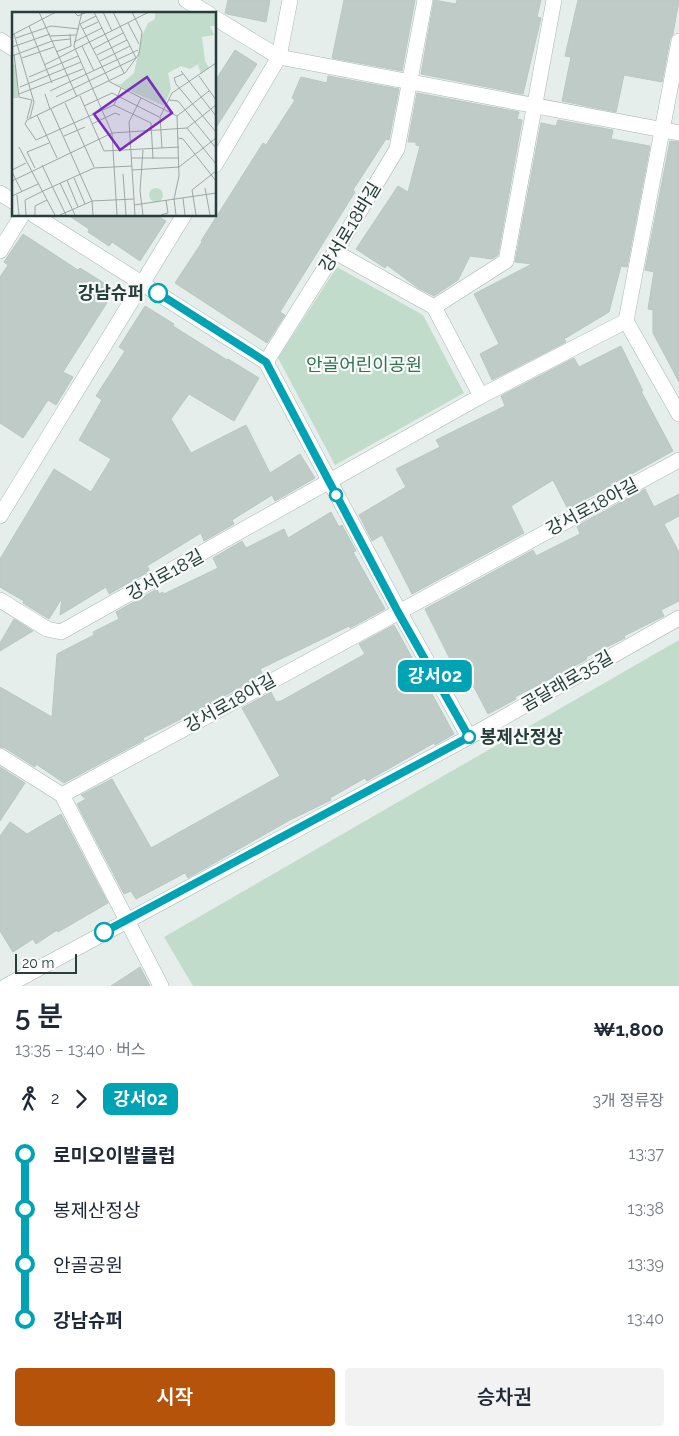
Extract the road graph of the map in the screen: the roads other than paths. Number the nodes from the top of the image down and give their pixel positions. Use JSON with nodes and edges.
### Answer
{"nodes":[{"id":1,"x":186,"y":0,"type":"edge"},
{"id":2,"x":290,"y":0,"type":"edge"},
{"id":3,"x":425,"y":0,"type":"edge"},
{"id":4,"x":554,"y":0,"type":"edge"},
{"id":5,"x":206,"y":12,"type":"edge"},
{"id":6,"x":216,"y":19,"type":"edge"},
{"id":7,"x":0,"y":40,"type":"edge"},
{"id":8,"x":679,"y":41,"type":"edge"},
{"id":9,"x":12,"y":47,"type":"edge"},
{"id":10,"x":279,"y":57,"type":"junction"},
{"id":11,"x":409,"y":82,"type":"junction"},
{"id":12,"x":533,"y":105,"type":"junction"},
{"id":13,"x":662,"y":130,"type":"junction"},
{"id":14,"x":679,"y":133,"type":"edge"},
{"id":15,"x":216,"y":163,"type":"edge"},
{"id":16,"x":0,"y":193,"type":"edge"},
{"id":17,"x":12,"y":201,"type":"edge"},
{"id":18,"x":21,"y":216,"type":"edge"},
{"id":19,"x":36,"y":216,"type":"edge"},
{"id":20,"x":183,"y":216,"type":"edge"},
{"id":21,"x":0,"y":251,"type":"edge"},
{"id":22,"x":335,"y":252,"type":"junction"},
{"id":23,"x":142,"y":283,"type":"junction"},
{"id":24,"x":434,"y":307,"type":"junction"},
{"id":25,"x":626,"y":321,"type":"junction"},
{"id":26,"x":266,"y":362,"type":"junction"},
{"id":27,"x":481,"y":396,"type":"junction"},
{"id":28,"x":679,"y":414,"type":"edge"},
{"id":29,"x":679,"y":460,"type":"edge"},
{"id":30,"x":329,"y":482,"type":"junction"},
{"id":31,"x":0,"y":516,"type":"edge"},
{"id":32,"x":0,"y":600,"type":"edge"},
{"id":33,"x":398,"y":612,"type":"junction"},
{"id":34,"x":679,"y":618,"type":"edge"},
{"id":35,"x":469,"y":737,"type":"junction"},
{"id":36,"x":0,"y":756,"type":"edge"},
{"id":37,"x":62,"y":795,"type":"junction"},
{"id":38,"x":126,"y":920,"type":"junction"},
{"id":39,"x":6,"y":986,"type":"edge"},
{"id":40,"x":161,"y":986,"type":"edge"}],
"edges":[{"from":1,"to":5,"type":"street"},
{"from":2,"to":10,"type":"street"},
{"from":3,"to":11,"type":"street","name":"강서로18바길"},
{"from":4,"to":12,"type":"street"},
{"from":6,"to":10,"type":"street"},
{"from":7,"to":9,"type":"street"},
{"from":8,"to":13,"type":"street"},
{"from":10,"to":11,"type":"street"},
{"from":10,"to":15,"type":"street"},
{"from":11,"to":12,"type":"street"},
{"from":11,"to":22,"type":"street","name":"강서로18바길"},
{"from":12,"to":13,"type":"street"},
{"from":12,"to":24,"type":"street"},
{"from":13,"to":14,"type":"street"},
{"from":13,"to":25,"type":"street"},
{"from":16,"to":17,"type":"street"},
{"from":18,"to":21,"type":"street"},
{"from":19,"to":23,"type":"street"},
{"from":20,"to":23,"type":"street"},
{"from":22,"to":24,"type":"street"},
{"from":22,"to":26,"type":"street","name":"강서로18바길"},
{"from":23,"to":26,"type":"street"},
{"from":23,"to":31,"type":"street"},
{"from":24,"to":27,"type":"street"},
{"from":25,"to":27,"type":"street"},
{"from":25,"to":28,"type":"street"},
{"from":26,"to":30,"type":"street"},
{"from":27,"to":30,"type":"street"},
{"from":29,"to":33,"type":"street","name":"강서로18아길"},
{"from":30,"to":32,"type":"street","name":"강서로18길"},
{"from":30,"to":33,"type":"street"},
{"from":33,"to":35,"type":"street"},
{"from":33,"to":37,"type":"street","name":"강서로18아길"},
{"from":34,"to":35,"type":"street","name":"곰달래로35길"},
{"from":35,"to":38,"type":"street","name":"곰달래로35길"},
{"from":36,"to":37,"type":"street"},
{"from":37,"to":38,"type":"street"},
{"from":38,"to":39,"type":"street","name":"곰달래로35길"},
{"from":38,"to":40,"type":"street"}]}
